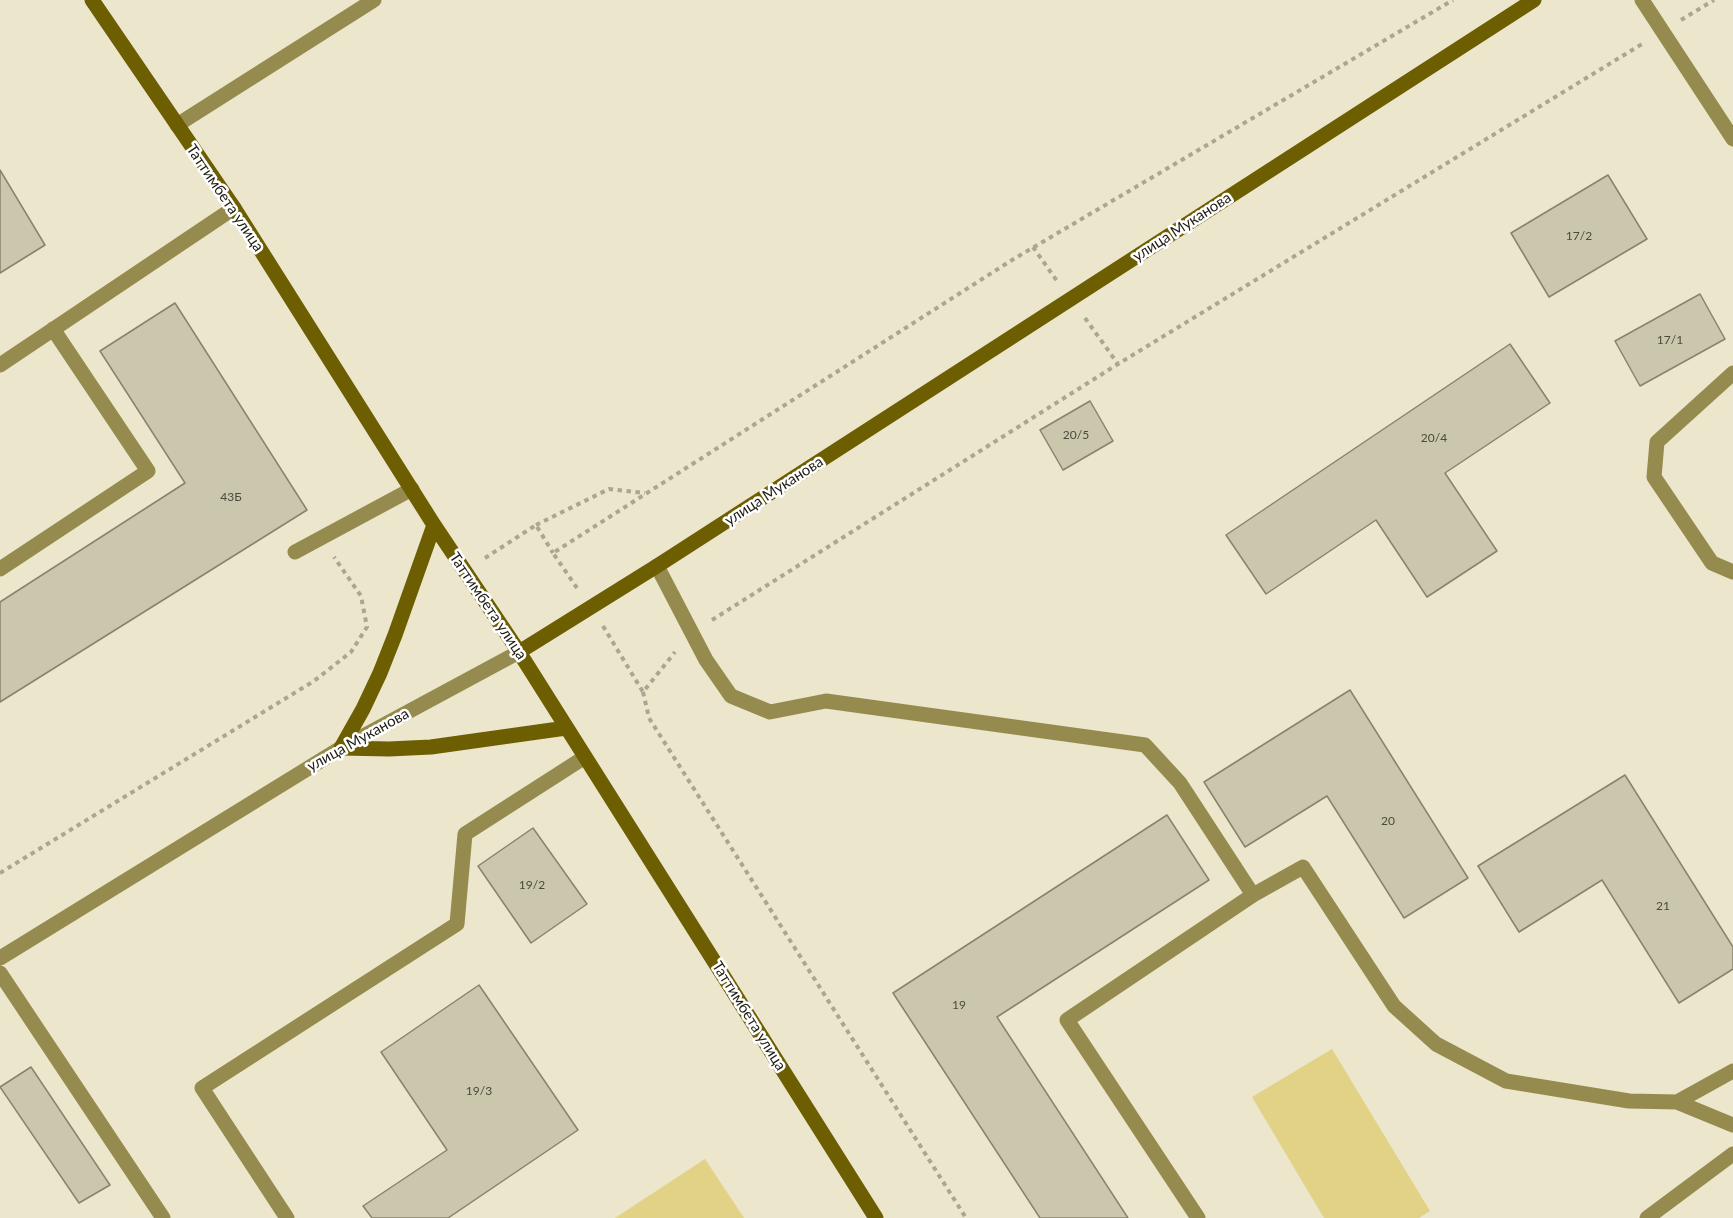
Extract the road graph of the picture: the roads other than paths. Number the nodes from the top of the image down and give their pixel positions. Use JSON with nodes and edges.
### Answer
{"nodes":[{"id":1,"x":92,"y":0,"type":"edge"},
{"id":2,"x":374,"y":0,"type":"edge"},
{"id":3,"x":1534,"y":0,"type":"edge"},
{"id":4,"x":1642,"y":0,"type":"edge"},
{"id":5,"x":177,"y":125,"type":"junction"},
{"id":6,"x":1733,"y":139,"type":"edge"},
{"id":7,"x":234,"y":208,"type":"junction"},
{"id":8,"x":53,"y":329,"type":"junction"},
{"id":9,"x":0,"y":365,"type":"edge"},
{"id":10,"x":1733,"y":374,"type":"edge"},
{"id":11,"x":412,"y":489,"type":"junction"},
{"id":12,"x":434,"y":525,"type":"junction"},
{"id":13,"x":295,"y":552,"type":"dead end"},
{"id":14,"x":657,"y":566,"type":"junction"},
{"id":15,"x":0,"y":569,"type":"edge"},
{"id":16,"x":1733,"y":572,"type":"edge"},
{"id":17,"x":519,"y":652,"type":"junction"},
{"id":18,"x":566,"y":728,"type":"junction"},
{"id":19,"x":341,"y":748,"type":"junction"},
{"id":20,"x":585,"y":757,"type":"junction"},
{"id":21,"x":1253,"y":895,"type":"junction"},
{"id":22,"x":0,"y":958,"type":"edge"},
{"id":23,"x":0,"y":973,"type":"edge"},
{"id":24,"x":1733,"y":1071,"type":"edge"},
{"id":25,"x":1677,"y":1102,"type":"junction"},
{"id":26,"x":1733,"y":1125,"type":"edge"},
{"id":27,"x":1733,"y":1154,"type":"edge"},
{"id":28,"x":163,"y":1218,"type":"edge"},
{"id":29,"x":287,"y":1218,"type":"edge"},
{"id":30,"x":876,"y":1218,"type":"edge"},
{"id":31,"x":1198,"y":1218,"type":"edge"},
{"id":32,"x":1647,"y":1218,"type":"edge"}],
"edges":[{"from":1,"to":5,"type":"main road","name":"Таттимбета улица"},
{"from":2,"to":5,"type":"street"},
{"from":3,"to":14,"type":"main road","name":"улица Муканова"},
{"from":4,"to":6,"type":"street"},
{"from":5,"to":7,"type":"main road","name":"Таттимбета улица"},
{"from":7,"to":8,"type":"street"},
{"from":7,"to":11,"type":"main road","name":"Таттимбета улица"},
{"from":8,"to":9,"type":"street"},
{"from":8,"to":15,"type":"street"},
{"from":10,"to":16,"type":"street"},
{"from":11,"to":12,"type":"main road","name":"Таттимбета улица"},
{"from":11,"to":13,"type":"street"},
{"from":12,"to":17,"type":"main road","name":"Таттимбета улица"},
{"from":12,"to":19,"type":"main road"},
{"from":14,"to":17,"type":"main road","name":"улица Муканова"},
{"from":14,"to":21,"type":"street"},
{"from":17,"to":18,"type":"main road","name":"Таттимбета улица"},
{"from":17,"to":19,"type":"street","name":"улица Муканова"},
{"from":18,"to":19,"type":"main road"},
{"from":18,"to":20,"type":"main road","name":"Таттимбета улица"},
{"from":19,"to":22,"type":"street","name":"улица Муканова"},
{"from":20,"to":29,"type":"street"},
{"from":20,"to":30,"type":"main road","name":"Таттимбета улица"},
{"from":21,"to":25,"type":"street"},
{"from":21,"to":31,"type":"street"},
{"from":23,"to":28,"type":"street"},
{"from":24,"to":25,"type":"street"},
{"from":25,"to":26,"type":"street"},
{"from":27,"to":32,"type":"street"}]}
